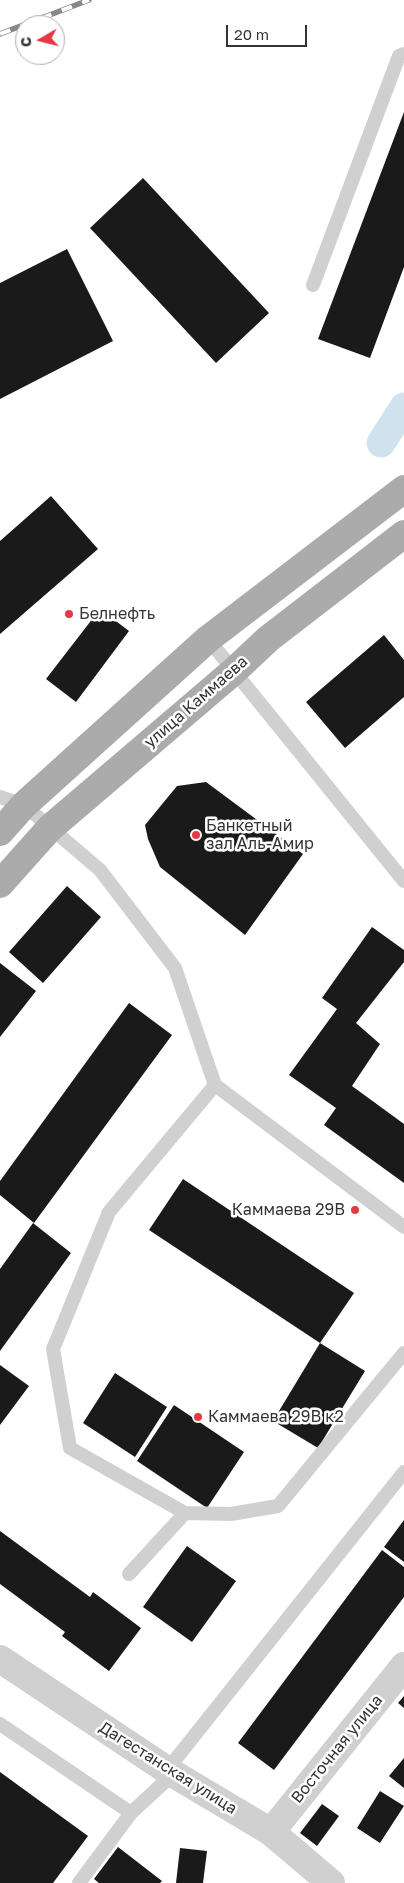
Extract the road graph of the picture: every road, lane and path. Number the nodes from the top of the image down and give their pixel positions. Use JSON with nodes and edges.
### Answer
{"nodes":[{"id":1,"x":404,"y":54,"type":"edge"},
{"id":2,"x":313,"y":285,"type":"dead end"},
{"id":3,"x":404,"y":489,"type":"edge"},
{"id":4,"x":404,"y":534,"type":"edge"},
{"id":5,"x":208,"y":639,"type":"junction"},
{"id":6,"x":234,"y":671,"type":"junction"},
{"id":7,"x":12,"y":801,"type":"edge"},
{"id":8,"x":50,"y":828,"type":"junction"},
{"id":9,"x":0,"y":832,"type":"edge"},
{"id":10,"x":404,"y":881,"type":"edge"},
{"id":11,"x":0,"y":884,"type":"edge"},
{"id":12,"x":215,"y":1085,"type":"junction"},
{"id":13,"x":404,"y":1227,"type":"edge"},
{"id":14,"x":404,"y":1353,"type":"edge"},
{"id":15,"x":404,"y":1472,"type":"edge"},
{"id":16,"x":185,"y":1513,"type":"junction"},
{"id":17,"x":129,"y":1574,"type":"dead end"},
{"id":18,"x":0,"y":1659,"type":"edge"},
{"id":19,"x":404,"y":1666,"type":"edge"},
{"id":20,"x":0,"y":1724,"type":"edge"},
{"id":21,"x":170,"y":1772,"type":"junction"},
{"id":22,"x":131,"y":1813,"type":"junction"},
{"id":23,"x":271,"y":1832,"type":"junction"},
{"id":24,"x":79,"y":1883,"type":"edge"},
{"id":25,"x":330,"y":1883,"type":"edge"}],
"edges":[{"from":1,"to":2,"type":"lane"},
{"from":3,"to":5,"type":"main road"},
{"from":4,"to":6,"type":"main road","name":"улица Каммаева"},
{"from":5,"to":6,"type":"lane"},
{"from":5,"to":7,"type":"main road"},
{"from":6,"to":8,"type":"main road","name":"улица Каммаева"},
{"from":6,"to":10,"type":"lane"},
{"from":7,"to":8,"type":"lane"},
{"from":7,"to":9,"type":"main road"},
{"from":8,"to":11,"type":"main road","name":"улица Каммаева"},
{"from":8,"to":12,"type":"lane"},
{"from":12,"to":13,"type":"lane"},
{"from":12,"to":16,"type":"lane"},
{"from":14,"to":16,"type":"lane"},
{"from":15,"to":21,"type":"lane"},
{"from":16,"to":17,"type":"lane"},
{"from":18,"to":21,"type":"street","name":"Дагестанская улица"},
{"from":19,"to":23,"type":"street","name":"Восточная улица"},
{"from":20,"to":22,"type":"lane"},
{"from":21,"to":22,"type":"lane"},
{"from":21,"to":23,"type":"street","name":"Дагестанская улица"},
{"from":22,"to":24,"type":"lane"},
{"from":23,"to":25,"type":"street","name":"Дагестанская улица"}]}
